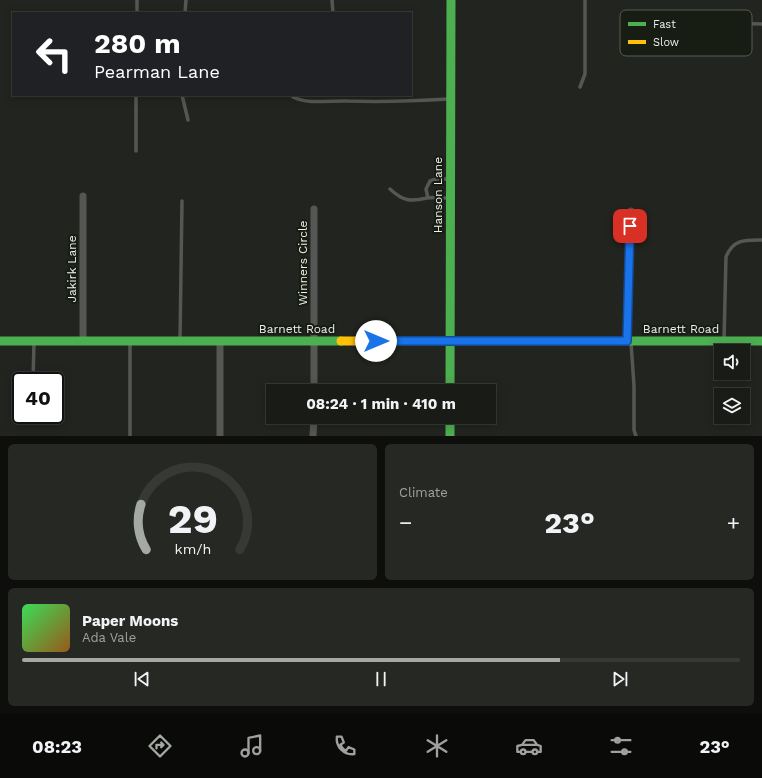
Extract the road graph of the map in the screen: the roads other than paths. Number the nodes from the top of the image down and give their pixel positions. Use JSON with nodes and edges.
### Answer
{"nodes":[{"id":1,"x":137,"y":0,"type":"edge"},
{"id":2,"x":186,"y":0,"type":"edge"},
{"id":3,"x":332,"y":0,"type":"edge"},
{"id":4,"x":451,"y":0,"type":"edge"},
{"id":5,"x":585,"y":0,"type":"edge"},
{"id":6,"x":137,"y":12,"type":"edge"},
{"id":7,"x":185,"y":12,"type":"edge"},
{"id":8,"x":333,"y":12,"type":"edge"},
{"id":9,"x":752,"y":24,"type":"edge"},
{"id":10,"x":762,"y":24,"type":"edge"},
{"id":11,"x":580,"y":87,"type":"dead end"},
{"id":12,"x":136,"y":96,"type":"edge"},
{"id":13,"x":182,"y":96,"type":"edge"},
{"id":14,"x":347,"y":96,"type":"edge"},
{"id":15,"x":293,"y":97,"type":"dead end"},
{"id":16,"x":450,"y":99,"type":"junction"},
{"id":17,"x":347,"y":101,"type":"junction"},
{"id":18,"x":188,"y":120,"type":"dead end"},
{"id":19,"x":136,"y":151,"type":"dead end"},
{"id":20,"x":450,"y":179,"type":"junction"},
{"id":21,"x":390,"y":189,"type":"dead end"},
{"id":22,"x":83,"y":196,"type":"dead end"},
{"id":23,"x":428,"y":198,"type":"junction"},
{"id":24,"x":450,"y":198,"type":"junction"},
{"id":25,"x":182,"y":201,"type":"dead end"},
{"id":26,"x":314,"y":210,"type":"dead end"},
{"id":27,"x":630,"y":211,"type":"dead end"},
{"id":28,"x":762,"y":240,"type":"edge"},
{"id":29,"x":0,"y":341,"type":"edge"},
{"id":30,"x":34,"y":341,"type":"junction"},
{"id":31,"x":83,"y":341,"type":"junction"},
{"id":32,"x":130,"y":341,"type":"junction"},
{"id":33,"x":180,"y":341,"type":"junction"},
{"id":34,"x":220,"y":341,"type":"junction"},
{"id":35,"x":314,"y":341,"type":"junction"},
{"id":36,"x":450,"y":341,"type":"junction"},
{"id":37,"x":629,"y":341,"type":"junction"},
{"id":38,"x":724,"y":341,"type":"junction"},
{"id":39,"x":762,"y":341,"type":"edge"},
{"id":40,"x":33,"y":372,"type":"edge"},
{"id":41,"x":314,"y":384,"type":"edge"},
{"id":42,"x":450,"y":384,"type":"edge"},
{"id":43,"x":314,"y":424,"type":"edge"},
{"id":44,"x":450,"y":424,"type":"edge"},
{"id":45,"x":130,"y":436,"type":"edge"},
{"id":46,"x":220,"y":436,"type":"edge"},
{"id":47,"x":314,"y":436,"type":"edge"},
{"id":48,"x":450,"y":436,"type":"edge"},
{"id":49,"x":636,"y":436,"type":"edge"}],
"edges":[{"from":1,"to":6,"type":"lane"},
{"from":2,"to":7,"type":"lane"},
{"from":3,"to":8,"type":"lane"},
{"from":4,"to":16,"type":"street","name":"Hanson Lane"},
{"from":5,"to":11,"type":"lane"},
{"from":9,"to":10,"type":"lane"},
{"from":12,"to":19,"type":"lane"},
{"from":13,"to":18,"type":"lane"},
{"from":14,"to":17,"type":"lane"},
{"from":15,"to":17,"type":"lane"},
{"from":16,"to":17,"type":"lane"},
{"from":16,"to":20,"type":"street","name":"Hanson Lane"},
{"from":20,"to":23,"type":"lane"},
{"from":20,"to":24,"type":"street","name":"Hanson Lane"},
{"from":21,"to":23,"type":"lane"},
{"from":22,"to":31,"type":"street","name":"Jakirk Lane"},
{"from":23,"to":24,"type":"lane"},
{"from":24,"to":36,"type":"street","name":"Hanson Lane"},
{"from":25,"to":33,"type":"lane"},
{"from":26,"to":35,"type":"street","name":"Winners Circle"},
{"from":27,"to":37,"type":"street"},
{"from":28,"to":38,"type":"lane"},
{"from":29,"to":30,"type":"street","name":"Barnett Road"},
{"from":30,"to":31,"type":"street","name":"Barnett Road"},
{"from":30,"to":40,"type":"lane"},
{"from":31,"to":32,"type":"street","name":"Barnett Road"},
{"from":32,"to":33,"type":"street","name":"Barnett Road"},
{"from":32,"to":45,"type":"lane"},
{"from":33,"to":34,"type":"street","name":"Barnett Road"},
{"from":34,"to":35,"type":"street","name":"Barnett Road"},
{"from":34,"to":46,"type":"street"},
{"from":35,"to":36,"type":"street","name":"Barnett Road"},
{"from":35,"to":41,"type":"street","name":"Winners Circle"},
{"from":36,"to":37,"type":"street","name":"Barnett Road"},
{"from":36,"to":42,"type":"street","name":"Hanson Lane"},
{"from":37,"to":38,"type":"street","name":"Barnett Road"},
{"from":37,"to":49,"type":"lane"},
{"from":38,"to":39,"type":"street","name":"Barnett Road"},
{"from":43,"to":47,"type":"street"},
{"from":44,"to":48,"type":"street"}]}
